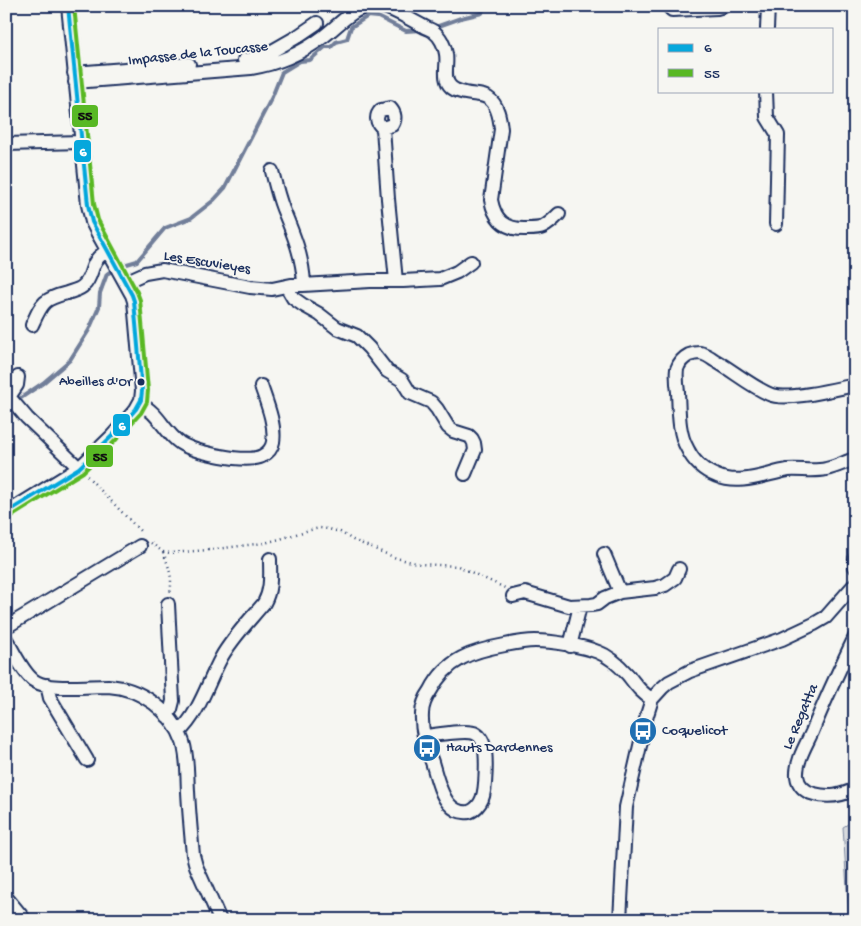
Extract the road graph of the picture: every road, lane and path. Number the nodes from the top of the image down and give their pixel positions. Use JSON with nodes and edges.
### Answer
{"nodes":[{"id":1,"x":68,"y":6,"type":"edge"},
{"id":2,"x":369,"y":6,"type":"edge"},
{"id":3,"x":381,"y":6,"type":"edge"},
{"id":4,"x":668,"y":6,"type":"edge"},
{"id":5,"x":724,"y":6,"type":"edge"},
{"id":6,"x":768,"y":6,"type":"edge"},
{"id":7,"x":317,"y":23,"type":"dead end"},
{"id":8,"x":767,"y":28,"type":"edge"},
{"id":9,"x":252,"y":63,"type":"junction"},
{"id":10,"x":74,"y":78,"type":"junction"},
{"id":11,"x":766,"y":92,"type":"edge"},
{"id":12,"x":383,"y":128,"type":"dead end"},
{"id":13,"x":81,"y":142,"type":"junction"},
{"id":14,"x":6,"y":144,"type":"edge"},
{"id":15,"x":272,"y":171,"type":"dead end"},
{"id":16,"x":559,"y":214,"type":"dead end"},
{"id":17,"x":776,"y":224,"type":"dead end"},
{"id":18,"x":108,"y":251,"type":"junction"},
{"id":19,"x":470,"y":262,"type":"dead end"},
{"id":20,"x":396,"y":281,"type":"junction"},
{"id":21,"x":125,"y":282,"type":"junction"},
{"id":22,"x":304,"y":284,"type":"junction"},
{"id":23,"x":286,"y":286,"type":"junction"},
{"id":24,"x":32,"y":325,"type":"dead end"},
{"id":25,"x":18,"y":377,"type":"dead end"},
{"id":26,"x":855,"y":385,"type":"edge"},
{"id":27,"x":261,"y":386,"type":"dead end"},
{"id":28,"x":11,"y":401,"type":"edge"},
{"id":29,"x":139,"y":404,"type":"junction"},
{"id":30,"x":855,"y":459,"type":"edge"},
{"id":31,"x":79,"y":468,"type":"junction"},
{"id":32,"x":465,"y":474,"type":"dead end"},
{"id":33,"x":6,"y":513,"type":"edge"},
{"id":34,"x":144,"y":540,"type":"junction"},
{"id":35,"x":163,"y":552,"type":"junction"},
{"id":36,"x":604,"y":554,"type":"dead end"},
{"id":37,"x":270,"y":559,"type":"dead end"},
{"id":38,"x":855,"y":559,"type":"edge"},
{"id":39,"x":855,"y":567,"type":"edge"},
{"id":40,"x":679,"y":569,"type":"dead end"},
{"id":41,"x":855,"y":584,"type":"edge"},
{"id":42,"x":620,"y":592,"type":"junction"},
{"id":43,"x":516,"y":595,"type":"joint"},
{"id":44,"x":168,"y":604,"type":"joint"},
{"id":45,"x":580,"y":606,"type":"junction"},
{"id":46,"x":6,"y":627,"type":"edge"},
{"id":47,"x":855,"y":636,"type":"edge"},
{"id":48,"x":6,"y":639,"type":"edge"},
{"id":49,"x":570,"y":646,"type":"junction"},
{"id":50,"x":46,"y":685,"type":"junction"},
{"id":51,"x":652,"y":699,"type":"junction"},
{"id":52,"x":167,"y":716,"type":"junction"},
{"id":53,"x":179,"y":732,"type":"junction"},
{"id":54,"x":424,"y":736,"type":"junction"},
{"id":55,"x":87,"y":760,"type":"dead end"},
{"id":56,"x":855,"y":789,"type":"edge"},
{"id":57,"x":6,"y":898,"type":"edge"},
{"id":58,"x":25,"y":920,"type":"edge"},
{"id":59,"x":220,"y":920,"type":"edge"},
{"id":60,"x":620,"y":920,"type":"edge"}],
"edges":[{"from":1,"to":10,"type":"street"},
{"from":2,"to":9,"type":"street","name":"Impasse de la Toucasse"},
{"from":3,"to":16,"type":"street"},
{"from":4,"to":5,"type":"street"},
{"from":6,"to":8,"type":"street"},
{"from":7,"to":9,"type":"street"},
{"from":9,"to":10,"type":"street"},
{"from":10,"to":13,"type":"street"},
{"from":11,"to":17,"type":"street"},
{"from":12,"to":20,"type":"street"},
{"from":13,"to":14,"type":"street"},
{"from":13,"to":18,"type":"street"},
{"from":15,"to":22,"type":"street"},
{"from":18,"to":21,"type":"street"},
{"from":18,"to":24,"type":"street"},
{"from":19,"to":20,"type":"street","name":"Les Escuvieyes"},
{"from":20,"to":22,"type":"street","name":"Les Escuvieyes"},
{"from":21,"to":23,"type":"street","name":"Les Escuvieyes"},
{"from":21,"to":29,"type":"street"},
{"from":22,"to":23,"type":"street","name":"Les Escuvieyes"},
{"from":23,"to":32,"type":"street"},
{"from":25,"to":28,"type":"street"},
{"from":26,"to":30,"type":"street"},
{"from":27,"to":29,"type":"street"},
{"from":28,"to":31,"type":"street"},
{"from":29,"to":31,"type":"street"},
{"from":31,"to":33,"type":"street"},
{"from":31,"to":34,"type":"path"},
{"from":34,"to":35,"type":"path"},
{"from":34,"to":46,"type":"street"},
{"from":35,"to":43,"type":"path"},
{"from":35,"to":44,"type":"path"},
{"from":36,"to":42,"type":"street"},
{"from":37,"to":53,"type":"street"},
{"from":38,"to":39,"type":"street"},
{"from":40,"to":42,"type":"street"},
{"from":41,"to":51,"type":"street"},
{"from":42,"to":45,"type":"street"},
{"from":43,"to":45,"type":"street"},
{"from":44,"to":52,"type":"street"},
{"from":45,"to":49,"type":"street"},
{"from":47,"to":56,"type":"street","name":"Le Regatta"},
{"from":48,"to":50,"type":"street"},
{"from":49,"to":51,"type":"street"},
{"from":49,"to":54,"type":"street"},
{"from":50,"to":52,"type":"street"},
{"from":50,"to":55,"type":"street"},
{"from":51,"to":60,"type":"street"},
{"from":52,"to":53,"type":"street"},
{"from":53,"to":59,"type":"street"},
{"from":54,"to":54,"type":"street"},
{"from":57,"to":58,"type":"street"}]}
